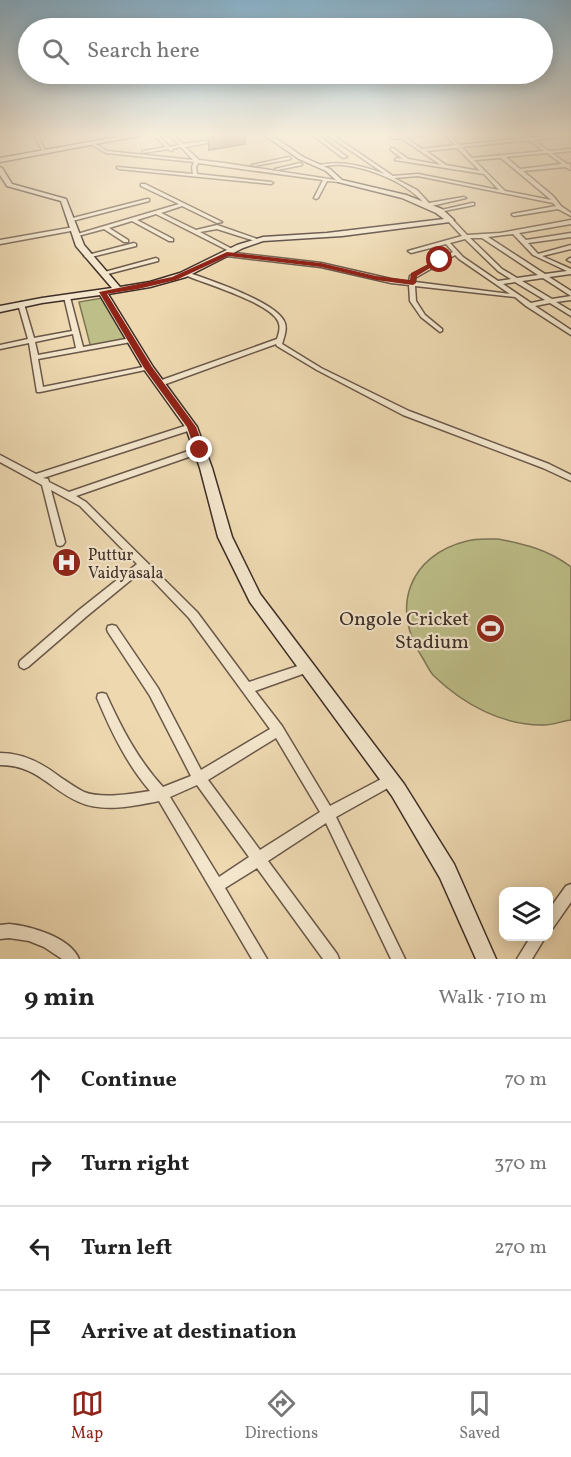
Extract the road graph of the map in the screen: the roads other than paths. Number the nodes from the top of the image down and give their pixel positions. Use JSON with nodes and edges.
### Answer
{"nodes":[{"id":1,"x":5,"y":179,"type":"edge"},
{"id":2,"x":225,"y":179,"type":"edge"},
{"id":3,"x":326,"y":179,"type":"joint"},
{"id":4,"x":337,"y":179,"type":"edge"},
{"id":5,"x":394,"y":179,"type":"edge"},
{"id":6,"x":438,"y":179,"type":"edge"},
{"id":7,"x":491,"y":179,"type":"edge"},
{"id":8,"x":529,"y":179,"type":"edge"},
{"id":9,"x":340,"y":181,"type":"junction"},
{"id":10,"x":271,"y":183,"type":"dead end"},
{"id":11,"x":143,"y":185,"type":"dead end"},
{"id":12,"x":505,"y":193,"type":"junction"},
{"id":13,"x":316,"y":198,"type":"dead end"},
{"id":14,"x":464,"y":198,"type":"dead end"},
{"id":15,"x":147,"y":200,"type":"dead end"},
{"id":16,"x":472,"y":204,"type":"dead end"},
{"id":17,"x":181,"y":205,"type":"junction"},
{"id":18,"x":429,"y":205,"type":"junction"},
{"id":19,"x":557,"y":205,"type":"junction"},
{"id":20,"x":439,"y":211,"type":"junction"},
{"id":21,"x":156,"y":212,"type":"junction"},
{"id":22,"x":514,"y":215,"type":"dead end"},
{"id":23,"x":571,"y":215,"type":"edge"},
{"id":24,"x":72,"y":219,"type":"junction"},
{"id":25,"x":132,"y":219,"type":"junction"},
{"id":26,"x":450,"y":220,"type":"junction"},
{"id":27,"x":219,"y":222,"type":"dead end"},
{"id":28,"x":569,"y":224,"type":"edge"},
{"id":29,"x":104,"y":227,"type":"junction"},
{"id":30,"x":75,"y":232,"type":"junction"},
{"id":31,"x":195,"y":232,"type":"junction"},
{"id":32,"x":515,"y":233,"type":"junction"},
{"id":33,"x":571,"y":235,"type":"edge"},
{"id":34,"x":466,"y":237,"type":"junction"},
{"id":35,"x":484,"y":237,"type":"junction"},
{"id":36,"x":171,"y":240,"type":"dead end"},
{"id":37,"x":257,"y":240,"type":"junction"},
{"id":38,"x":126,"y":241,"type":"dead end"},
{"id":39,"x":0,"y":242,"type":"edge"},
{"id":40,"x":447,"y":242,"type":"junction"},
{"id":41,"x":526,"y":242,"type":"junction"},
{"id":42,"x":134,"y":245,"type":"dead end"},
{"id":43,"x":571,"y":247,"type":"edge"},
{"id":44,"x":411,"y":251,"type":"dead end"},
{"id":45,"x":230,"y":253,"type":"junction"},
{"id":46,"x":455,"y":253,"type":"junction"},
{"id":47,"x":539,"y":255,"type":"junction"},
{"id":48,"x":87,"y":256,"type":"junction"},
{"id":49,"x":156,"y":260,"type":"dead end"},
{"id":50,"x":571,"y":271,"type":"edge"},
{"id":51,"x":104,"y":273,"type":"junction"},
{"id":52,"x":187,"y":274,"type":"junction"},
{"id":53,"x":544,"y":277,"type":"junction"},
{"id":54,"x":514,"y":280,"type":"junction"},
{"id":55,"x":413,"y":283,"type":"junction"},
{"id":56,"x":496,"y":283,"type":"junction"},
{"id":57,"x":119,"y":291,"type":"junction"},
{"id":58,"x":103,"y":292,"type":"junction"},
{"id":59,"x":513,"y":296,"type":"junction"},
{"id":60,"x":571,"y":296,"type":"edge"},
{"id":61,"x":67,"y":297,"type":"junction"},
{"id":62,"x":548,"y":300,"type":"junction"},
{"id":63,"x":21,"y":303,"type":"junction"},
{"id":64,"x":528,"y":305,"type":"junction"},
{"id":65,"x":0,"y":309,"type":"edge"},
{"id":66,"x":571,"y":314,"type":"edge"},
{"id":67,"x":440,"y":330,"type":"dead end"},
{"id":68,"x":76,"y":332,"type":"junction"},
{"id":69,"x":571,"y":333,"type":"edge"},
{"id":70,"x":131,"y":340,"type":"junction"},
{"id":71,"x":32,"y":341,"type":"junction"},
{"id":72,"x":278,"y":341,"type":"junction"},
{"id":73,"x":0,"y":347,"type":"edge"},
{"id":74,"x":80,"y":349,"type":"junction"},
{"id":75,"x":35,"y":358,"type":"junction"},
{"id":76,"x":148,"y":368,"type":"junction"},
{"id":77,"x":161,"y":382,"type":"junction"},
{"id":78,"x":191,"y":427,"type":"junction"},
{"id":79,"x":200,"y":450,"type":"junction"},
{"id":80,"x":0,"y":458,"type":"edge"},
{"id":81,"x":571,"y":478,"type":"edge"},
{"id":82,"x":41,"y":479,"type":"junction"},
{"id":83,"x":68,"y":496,"type":"junction"},
{"id":84,"x":60,"y":542,"type":"dead end"},
{"id":85,"x":143,"y":565,"type":"junction"},
{"id":86,"x":112,"y":629,"type":"dead end"},
{"id":87,"x":24,"y":664,"type":"dead end"},
{"id":88,"x":308,"y":668,"type":"junction"},
{"id":89,"x":248,"y":688,"type":"junction"},
{"id":90,"x":102,"y":698,"type":"dead end"},
{"id":91,"x":278,"y":730,"type":"junction"},
{"id":92,"x":0,"y":759,"type":"edge"},
{"id":93,"x":199,"y":778,"type":"junction"},
{"id":94,"x":391,"y":780,"type":"junction"},
{"id":95,"x":162,"y":795,"type":"junction"},
{"id":96,"x":328,"y":814,"type":"junction"},
{"id":97,"x":258,"y":858,"type":"junction"},
{"id":98,"x":217,"y":886,"type":"junction"},
{"id":99,"x":571,"y":891,"type":"edge"},
{"id":100,"x":553,"y":917,"type":"edge"},
{"id":101,"x":0,"y":932,"type":"edge"},
{"id":102,"x":536,"y":941,"type":"edge"},
{"id":103,"x":72,"y":959,"type":"edge"},
{"id":104,"x":260,"y":959,"type":"edge"},
{"id":105,"x":332,"y":959,"type":"edge"},
{"id":106,"x":398,"y":959,"type":"edge"},
{"id":107,"x":486,"y":959,"type":"edge"},
{"id":108,"x":524,"y":959,"type":"edge"}],
"edges":[{"from":1,"to":24,"type":"street"},
{"from":2,"to":10,"type":"street"},
{"from":3,"to":9,"type":"street"},
{"from":3,"to":13,"type":"street"},
{"from":4,"to":9,"type":"street"},
{"from":5,"to":18,"type":"street"},
{"from":6,"to":12,"type":"street"},
{"from":7,"to":12,"type":"street"},
{"from":8,"to":19,"type":"street"},
{"from":9,"to":18,"type":"street"},
{"from":11,"to":17,"type":"street"},
{"from":12,"to":19,"type":"street"},
{"from":14,"to":18,"type":"street"},
{"from":15,"to":24,"type":"street"},
{"from":16,"to":20,"type":"street"},
{"from":17,"to":21,"type":"street"},
{"from":17,"to":27,"type":"street"},
{"from":18,"to":20,"type":"street"},
{"from":19,"to":22,"type":"street"},
{"from":19,"to":23,"type":"street"},
{"from":20,"to":26,"type":"street"},
{"from":21,"to":25,"type":"street"},
{"from":21,"to":31,"type":"street"},
{"from":24,"to":30,"type":"street"},
{"from":25,"to":29,"type":"street"},
{"from":25,"to":36,"type":"street"},
{"from":26,"to":34,"type":"street"},
{"from":26,"to":37,"type":"street"},
{"from":28,"to":32,"type":"street"},
{"from":29,"to":30,"type":"street"},
{"from":29,"to":38,"type":"street"},
{"from":30,"to":39,"type":"street"},
{"from":30,"to":48,"type":"street"},
{"from":31,"to":37,"type":"street"},
{"from":31,"to":45,"type":"street"},
{"from":32,"to":35,"type":"street"},
{"from":32,"to":41,"type":"street"},
{"from":33,"to":41,"type":"street"},
{"from":34,"to":35,"type":"street"},
{"from":34,"to":40,"type":"street"},
{"from":34,"to":54,"type":"street"},
{"from":35,"to":53,"type":"street"},
{"from":37,"to":45,"type":"street"},
{"from":40,"to":44,"type":"street"},
{"from":40,"to":46,"type":"street"},
{"from":41,"to":47,"type":"street"},
{"from":42,"to":48,"type":"street"},
{"from":43,"to":47,"type":"street"},
{"from":45,"to":52,"type":"street"},
{"from":45,"to":55,"type":"street"},
{"from":46,"to":55,"type":"street"},
{"from":46,"to":56,"type":"street"},
{"from":47,"to":50,"type":"street"},
{"from":48,"to":51,"type":"street"},
{"from":49,"to":51,"type":"street"},
{"from":50,"to":53,"type":"street"},
{"from":51,"to":57,"type":"street"},
{"from":52,"to":57,"type":"street"},
{"from":52,"to":72,"type":"street"},
{"from":53,"to":54,"type":"street"},
{"from":53,"to":60,"type":"street"},
{"from":54,"to":56,"type":"street"},
{"from":54,"to":62,"type":"street"},
{"from":55,"to":59,"type":"street"},
{"from":55,"to":67,"type":"street"},
{"from":56,"to":59,"type":"street"},
{"from":57,"to":58,"type":"street"},
{"from":58,"to":61,"type":"street"},
{"from":58,"to":70,"type":"street"},
{"from":59,"to":64,"type":"street"},
{"from":60,"to":62,"type":"street"},
{"from":61,"to":63,"type":"street"},
{"from":61,"to":68,"type":"street"},
{"from":62,"to":64,"type":"street"},
{"from":62,"to":66,"type":"street"},
{"from":63,"to":65,"type":"street"},
{"from":63,"to":71,"type":"street"},
{"from":64,"to":69,"type":"street"},
{"from":68,"to":71,"type":"street"},
{"from":68,"to":74,"type":"street"},
{"from":70,"to":74,"type":"street"},
{"from":70,"to":76,"type":"street"},
{"from":71,"to":73,"type":"street"},
{"from":71,"to":75,"type":"street"},
{"from":72,"to":77,"type":"street"},
{"from":72,"to":81,"type":"street"},
{"from":74,"to":75,"type":"street"},
{"from":75,"to":76,"type":"street"},
{"from":76,"to":77,"type":"street"},
{"from":77,"to":78,"type":"street"},
{"from":78,"to":79,"type":"street"},
{"from":78,"to":82,"type":"street"},
{"from":79,"to":83,"type":"street"},
{"from":79,"to":88,"type":"street"},
{"from":80,"to":82,"type":"street"},
{"from":82,"to":83,"type":"street"},
{"from":82,"to":84,"type":"street"},
{"from":83,"to":85,"type":"street"},
{"from":85,"to":87,"type":"street"},
{"from":85,"to":89,"type":"street"},
{"from":86,"to":93,"type":"street"},
{"from":88,"to":89,"type":"street"},
{"from":88,"to":94,"type":"street"},
{"from":89,"to":91,"type":"street"},
{"from":90,"to":95,"type":"street"},
{"from":91,"to":93,"type":"street"},
{"from":91,"to":96,"type":"street"},
{"from":92,"to":95,"type":"street"},
{"from":93,"to":95,"type":"street"},
{"from":93,"to":97,"type":"street"},
{"from":94,"to":96,"type":"street"},
{"from":94,"to":107,"type":"street"},
{"from":95,"to":98,"type":"street"},
{"from":96,"to":97,"type":"street"},
{"from":96,"to":106,"type":"street"},
{"from":97,"to":98,"type":"street"},
{"from":97,"to":105,"type":"street"},
{"from":98,"to":104,"type":"street"},
{"from":99,"to":100,"type":"street"},
{"from":101,"to":103,"type":"street"},
{"from":102,"to":108,"type":"street"}]}
